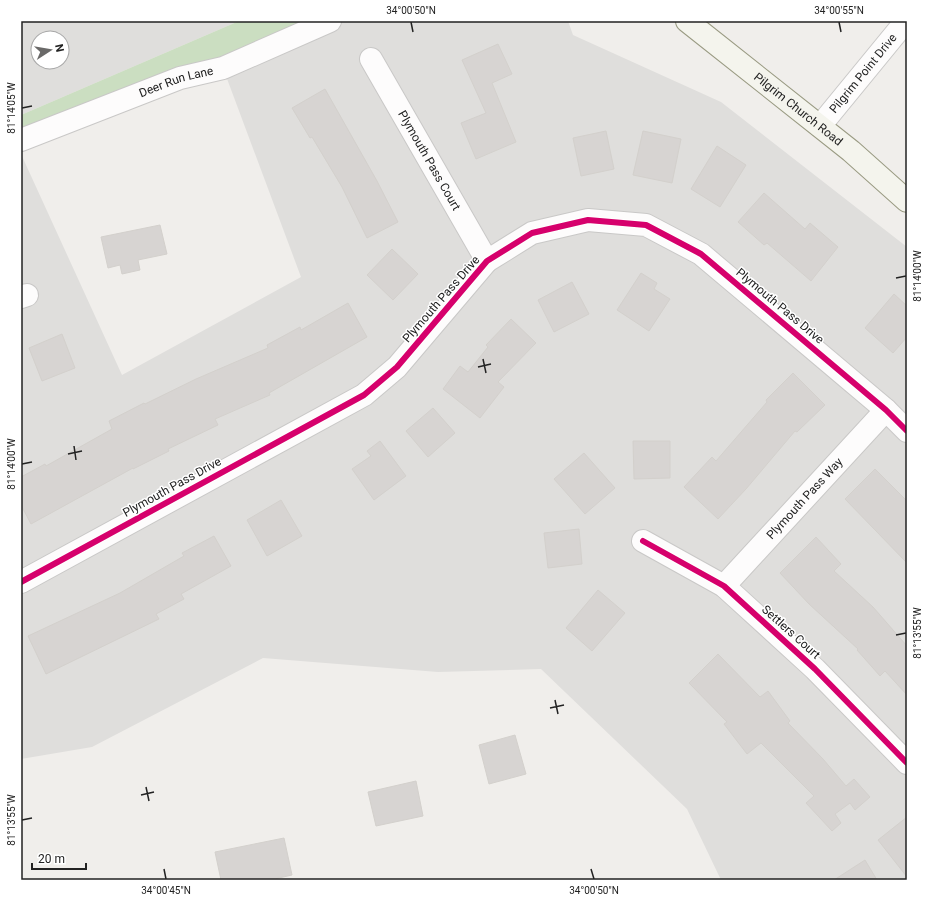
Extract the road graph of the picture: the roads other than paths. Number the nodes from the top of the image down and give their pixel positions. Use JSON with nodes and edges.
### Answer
{"nodes":[{"id":1,"x":330,"y":21,"type":"edge"},
{"id":2,"x":687,"y":21,"type":"edge"},
{"id":3,"x":895,"y":25,"type":"edge"},
{"id":4,"x":371,"y":59,"type":"dead end"},
{"id":5,"x":820,"y":126,"type":"junction"},
{"id":6,"x":21,"y":140,"type":"edge"},
{"id":7,"x":907,"y":201,"type":"edge"},
{"id":8,"x":487,"y":261,"type":"junction"},
{"id":9,"x":886,"y":410,"type":"junction"},
{"id":10,"x":907,"y":431,"type":"edge"},
{"id":11,"x":643,"y":541,"type":"dead end"},
{"id":12,"x":21,"y":582,"type":"edge"},
{"id":13,"x":724,"y":586,"type":"junction"},
{"id":14,"x":907,"y":763,"type":"edge"}],
"edges":[{"from":1,"to":6,"type":"street","name":"Deer Run Lane"},
{"from":2,"to":5,"type":"street","name":"Pilgrim Church Road"},
{"from":3,"to":5,"type":"street","name":"Pilgrim Point Drive"},
{"from":4,"to":8,"type":"street","name":"Plymouth Pass Court"},
{"from":5,"to":7,"type":"street","name":"Pilgrim Church Road"},
{"from":8,"to":9,"type":"street","name":"Plymouth Pass Drive"},
{"from":8,"to":12,"type":"street","name":"Plymouth Pass Drive"},
{"from":9,"to":10,"type":"street","name":"Plymouth Pass Drive"},
{"from":9,"to":13,"type":"street","name":"Plymouth Pass Way"},
{"from":11,"to":13,"type":"street","name":"Settlers Court"},
{"from":13,"to":14,"type":"street","name":"Settlers Court"}]}
